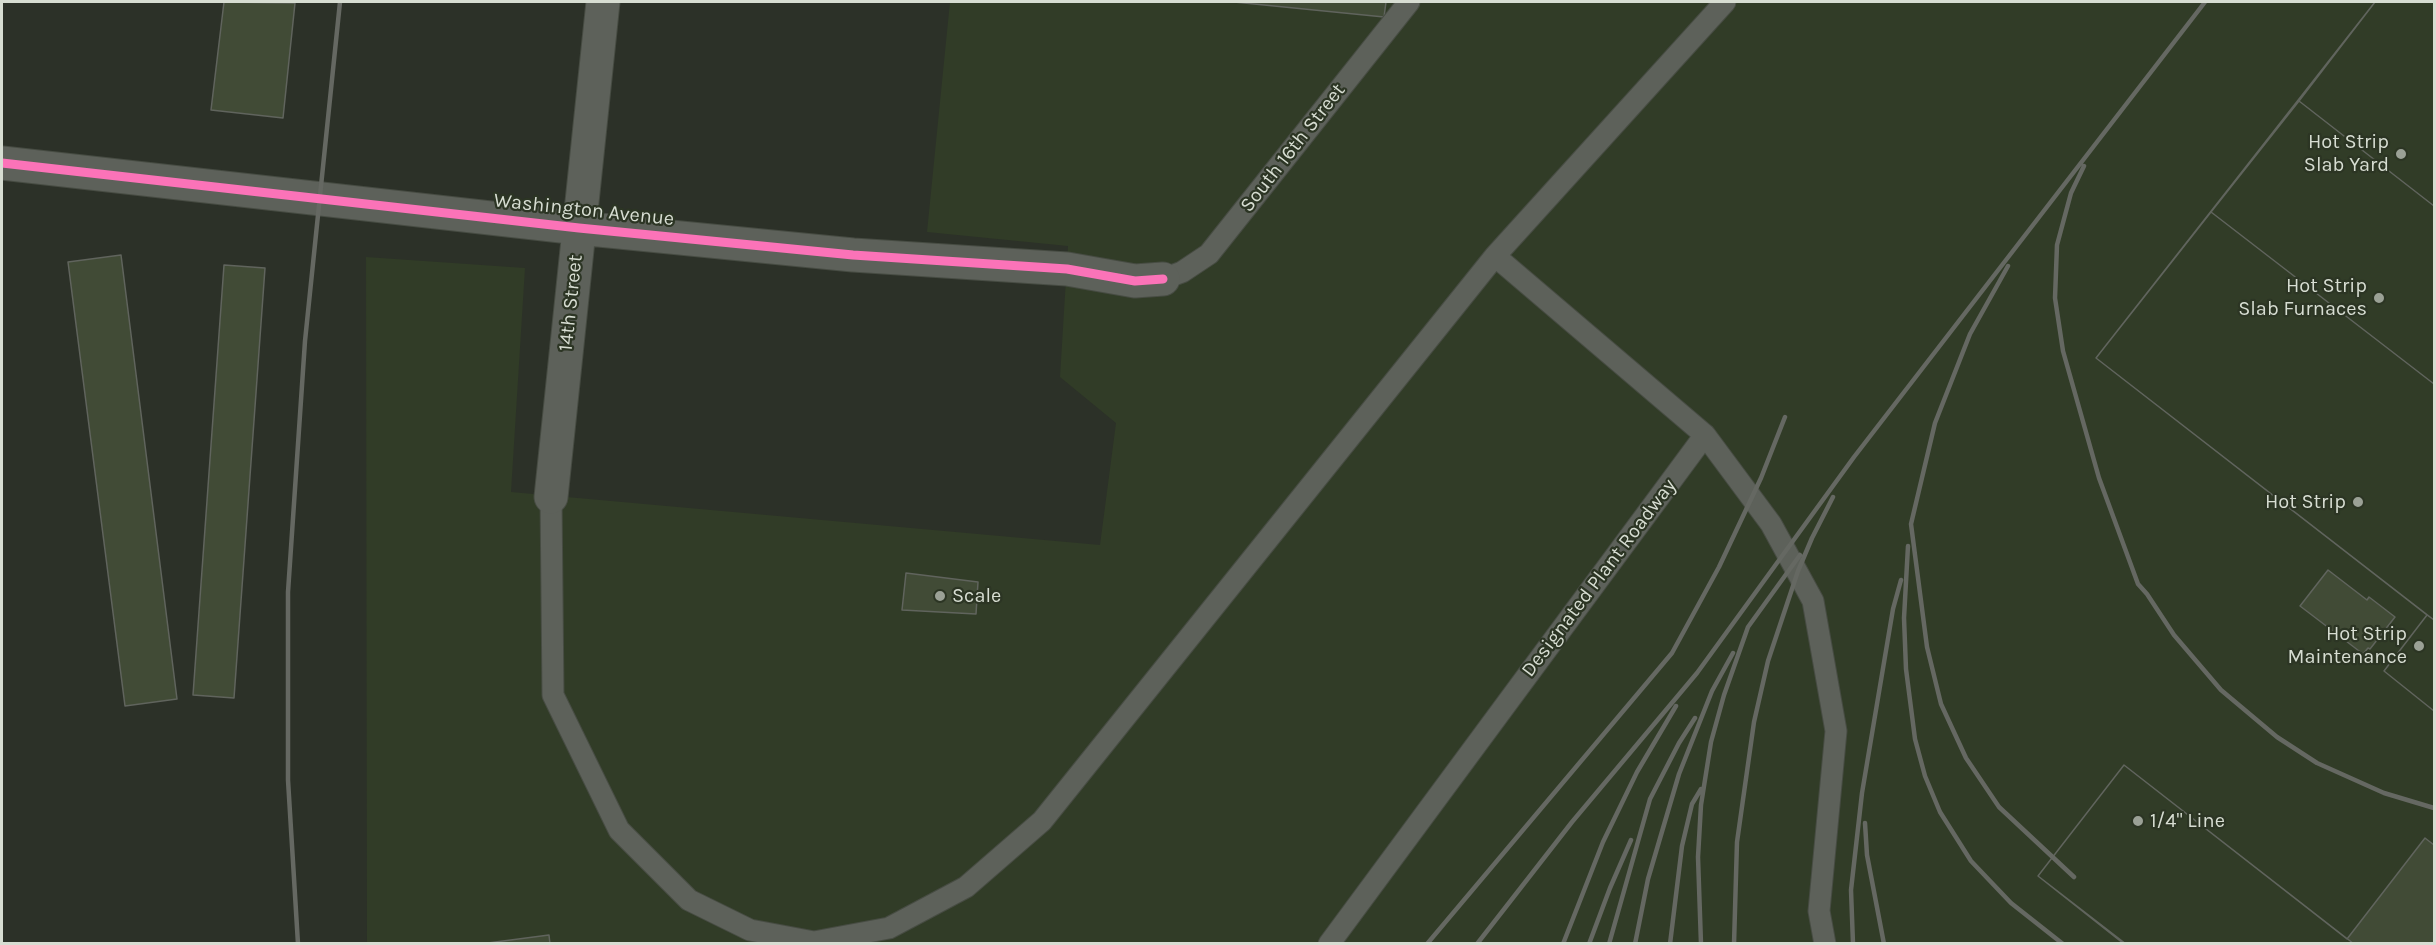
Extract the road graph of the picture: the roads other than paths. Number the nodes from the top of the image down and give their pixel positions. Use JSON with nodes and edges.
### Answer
{"nodes":[{"id":1,"x":603,"y":2,"type":"edge"},
{"id":2,"x":1409,"y":2,"type":"edge"},
{"id":3,"x":1725,"y":2,"type":"edge"},
{"id":4,"x":2,"y":164,"type":"edge"},
{"id":5,"x":579,"y":228,"type":"junction"},
{"id":6,"x":1494,"y":256,"type":"junction"},
{"id":7,"x":1163,"y":279,"type":"joint"},
{"id":8,"x":1705,"y":435,"type":"junction"},
{"id":9,"x":551,"y":497,"type":"joint"},
{"id":10,"x":1329,"y":944,"type":"edge"},
{"id":11,"x":1825,"y":944,"type":"edge"}],
"edges":[{"from":1,"to":5,"type":"street","name":"14th Street"},
{"from":2,"to":7,"type":"lane","name":"South 16th Street"},
{"from":3,"to":6,"type":"lane"},
{"from":4,"to":5,"type":"street","name":"Washington Avenue"},
{"from":5,"to":7,"type":"street","name":"Washington Avenue"},
{"from":5,"to":9,"type":"street","name":"14th Street"},
{"from":6,"to":8,"type":"lane"},
{"from":6,"to":9,"type":"lane"},
{"from":8,"to":10,"type":"lane","name":"Designated Plant Roadway"},
{"from":8,"to":11,"type":"lane"}]}
